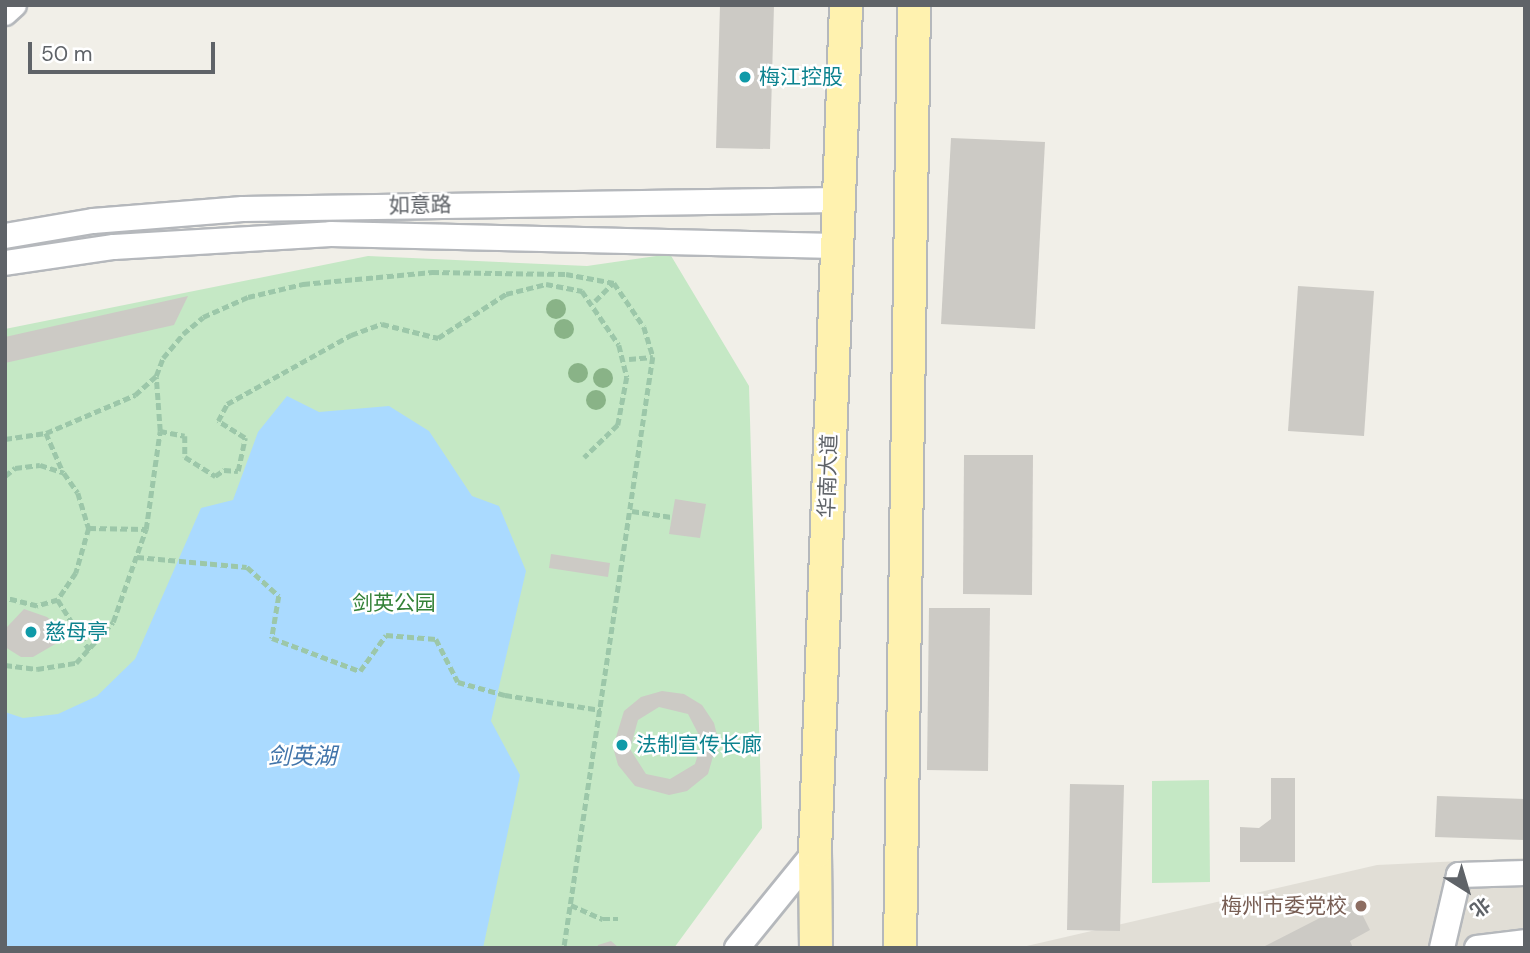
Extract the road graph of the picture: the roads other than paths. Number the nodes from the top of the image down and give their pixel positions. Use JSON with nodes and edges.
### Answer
{"nodes":[{"id":1,"x":14,"y":5,"type":"edge"},
{"id":2,"x":846,"y":5,"type":"edge"},
{"id":3,"x":914,"y":5,"type":"edge"},
{"id":4,"x":5,"y":13,"type":"edge"},
{"id":5,"x":837,"y":200,"type":"junction"},
{"id":6,"x":5,"y":236,"type":"edge"},
{"id":7,"x":835,"y":246,"type":"junction"},
{"id":8,"x":5,"y":263,"type":"edge"},
{"id":9,"x":815,"y":852,"type":"junction"},
{"id":10,"x":1525,"y":873,"type":"edge"},
{"id":11,"x":811,"y":939,"type":"edge"},
{"id":12,"x":1525,"y":942,"type":"edge"},
{"id":13,"x":737,"y":948,"type":"edge"},
{"id":14,"x":900,"y":948,"type":"edge"},
{"id":15,"x":1442,"y":948,"type":"edge"},
{"id":16,"x":1477,"y":948,"type":"edge"}],
"edges":[{"from":1,"to":4,"type":"street"},
{"from":2,"to":5,"type":"main road","name":"华南大道"},
{"from":3,"to":14,"type":"main road"},
{"from":5,"to":6,"type":"street","name":"如意路"},
{"from":5,"to":7,"type":"main road","name":"华南大道"},
{"from":7,"to":8,"type":"street","name":"如意路"},
{"from":7,"to":9,"type":"main road","name":"华南大道"},
{"from":9,"to":11,"type":"main road","name":"华南大道"},
{"from":9,"to":13,"type":"street"},
{"from":10,"to":15,"type":"street"},
{"from":12,"to":16,"type":"street"}]}
